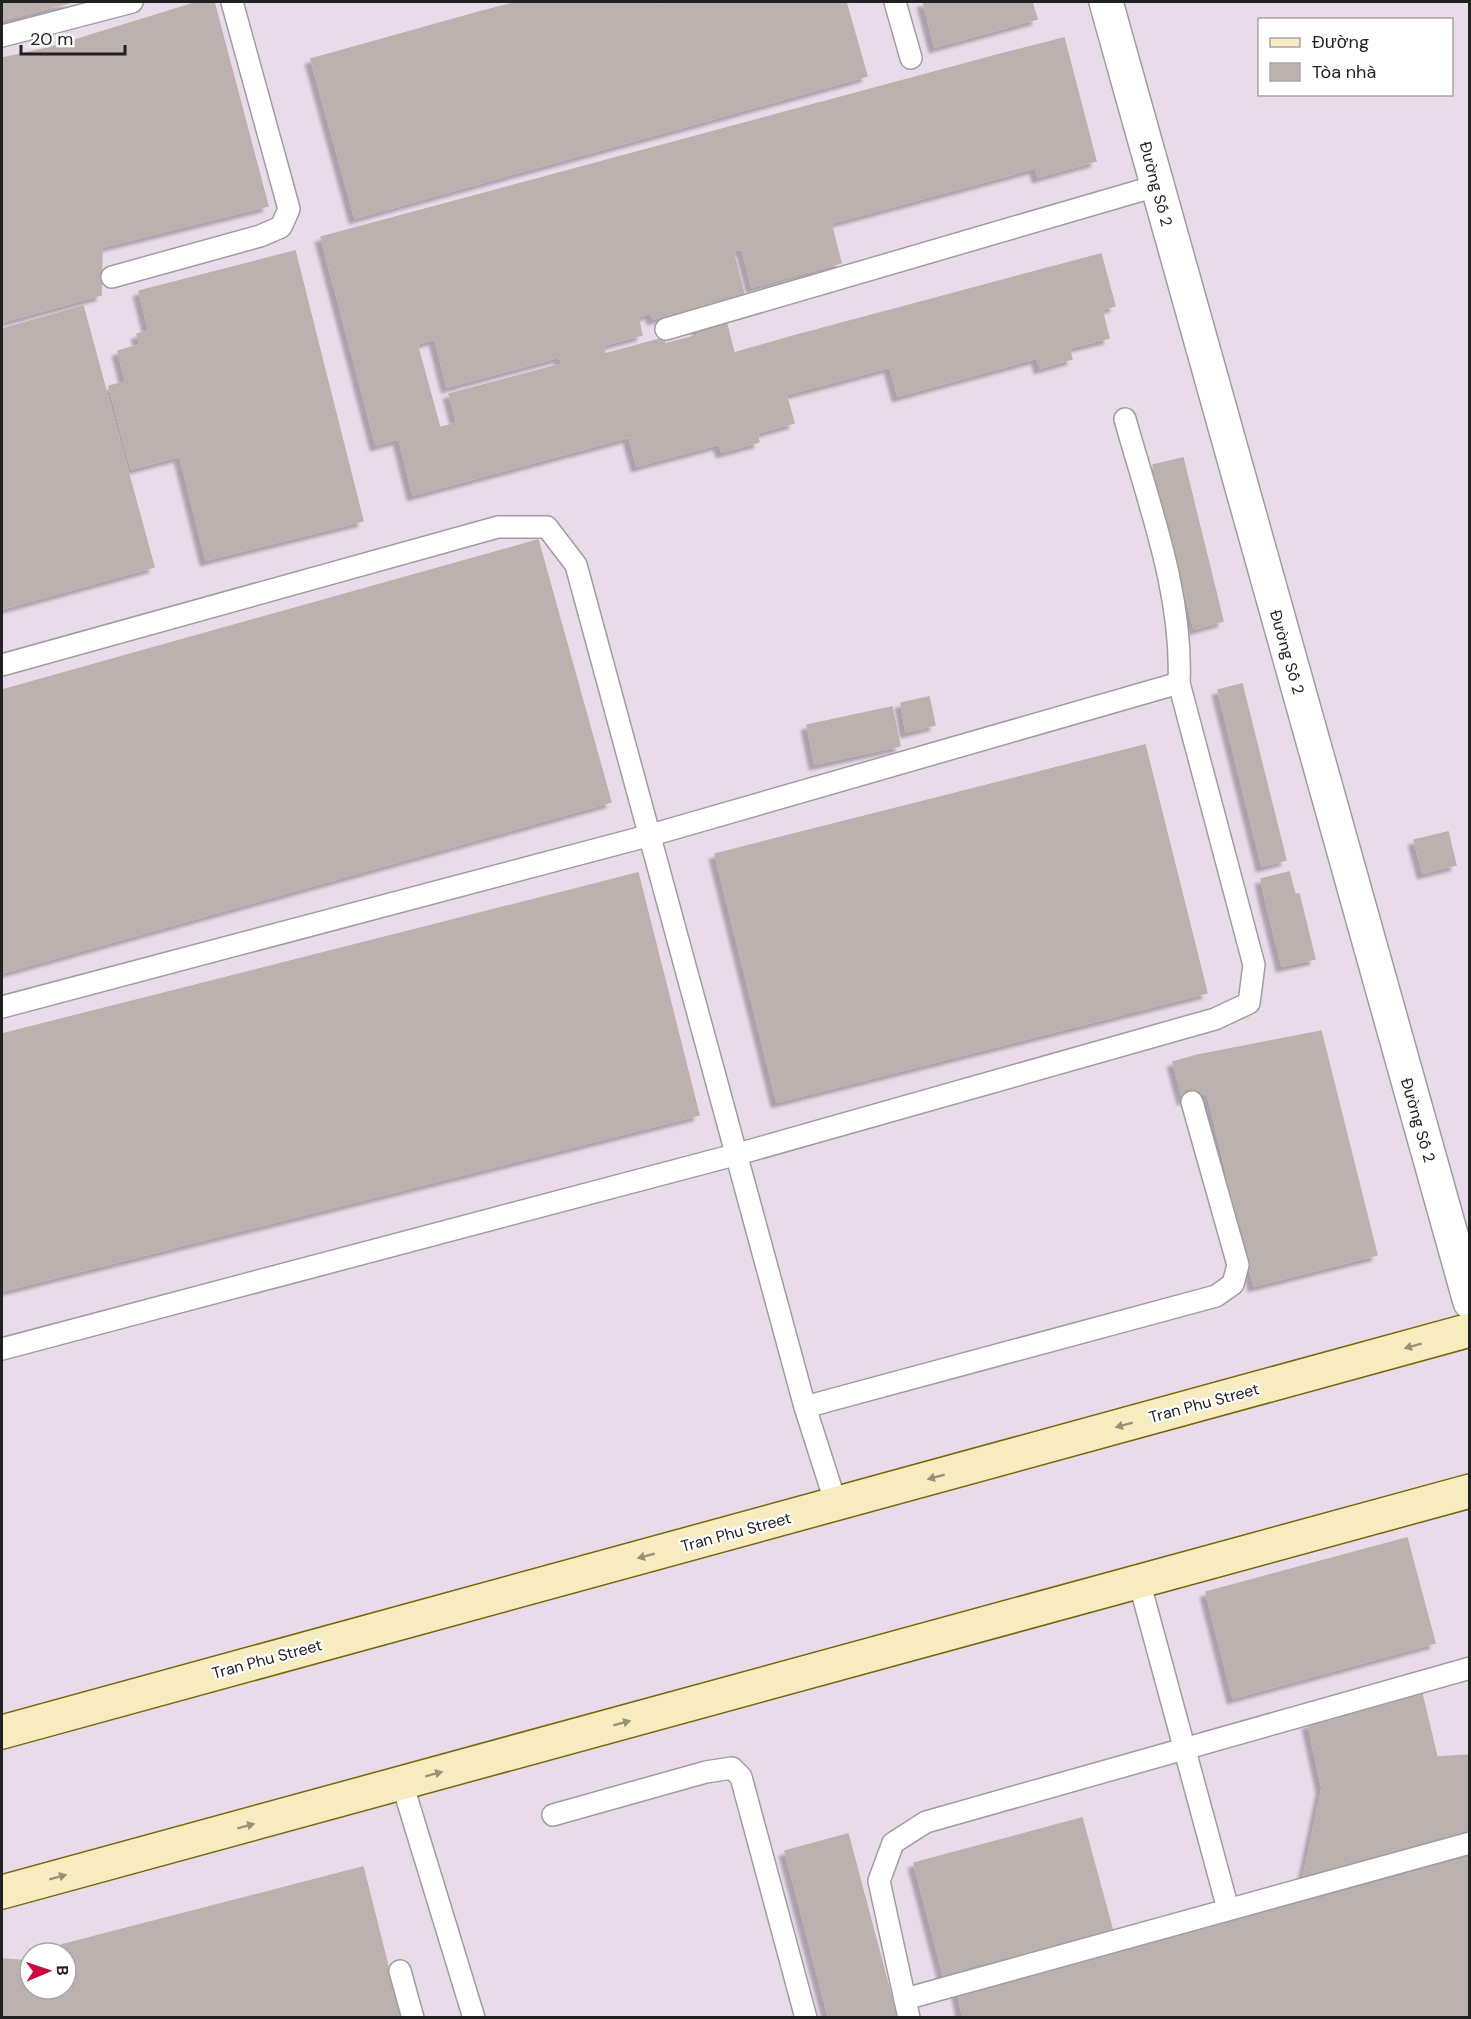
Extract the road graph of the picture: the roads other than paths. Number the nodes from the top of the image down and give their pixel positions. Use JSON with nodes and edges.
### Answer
{"nodes":[{"id":1,"x":132,"y":2,"type":"edge"},
{"id":2,"x":232,"y":2,"type":"edge"},
{"id":3,"x":895,"y":2,"type":"edge"},
{"id":4,"x":1106,"y":2,"type":"edge"},
{"id":5,"x":2,"y":36,"type":"edge"},
{"id":6,"x":911,"y":58,"type":"dead end"},
{"id":7,"x":1156,"y":186,"type":"junction"},
{"id":8,"x":112,"y":277,"type":"dead end"},
{"id":9,"x":666,"y":329,"type":"dead end"},
{"id":10,"x":1125,"y":419,"type":"dead end"},
{"id":11,"x":2,"y":665,"type":"edge"},
{"id":12,"x":1179,"y":683,"type":"junction"},
{"id":13,"x":651,"y":835,"type":"junction"},
{"id":14,"x":2,"y":1007,"type":"edge"},
{"id":15,"x":1192,"y":1102,"type":"dead end"},
{"id":16,"x":738,"y":1154,"type":"junction"},
{"id":17,"x":1470,"y":1302,"type":"edge"},
{"id":18,"x":1470,"y":1330,"type":"edge"},
{"id":19,"x":2,"y":1349,"type":"edge"},
{"id":20,"x":805,"y":1407,"type":"junction"},
{"id":21,"x":1470,"y":1491,"type":"edge"},
{"id":22,"x":836,"y":1504,"type":"junction"},
{"id":23,"x":1139,"y":1581,"type":"junction"},
{"id":24,"x":1470,"y":1668,"type":"edge"},
{"id":25,"x":2,"y":1732,"type":"edge"},
{"id":26,"x":1184,"y":1748,"type":"junction"},
{"id":27,"x":402,"y":1783,"type":"junction"},
{"id":28,"x":553,"y":1815,"type":"dead end"},
{"id":29,"x":1470,"y":1843,"type":"edge"},
{"id":30,"x":2,"y":1892,"type":"edge"},
{"id":31,"x":1228,"y":1909,"type":"junction"},
{"id":32,"x":400,"y":1971,"type":"dead end"},
{"id":33,"x":907,"y":2008,"type":"edge"},
{"id":34,"x":413,"y":2018,"type":"edge"},
{"id":35,"x":474,"y":2018,"type":"edge"},
{"id":36,"x":806,"y":2018,"type":"edge"}],
"edges":[{"from":1,"to":5,"type":"lane"},
{"from":2,"to":8,"type":"lane"},
{"from":3,"to":6,"type":"lane"},
{"from":4,"to":7,"type":"street","name":"Đường Số 2"},
{"from":7,"to":9,"type":"lane"},
{"from":7,"to":17,"type":"street","name":"Đường Số 2"},
{"from":10,"to":12,"type":"lane"},
{"from":11,"to":13,"type":"lane"},
{"from":12,"to":13,"type":"lane"},
{"from":12,"to":16,"type":"lane"},
{"from":13,"to":14,"type":"lane"},
{"from":13,"to":16,"type":"lane"},
{"from":15,"to":20,"type":"lane"},
{"from":16,"to":19,"type":"lane"},
{"from":16,"to":20,"type":"lane"},
{"from":18,"to":22,"type":"main road","name":"Tran Phu Street","one_way":true},
{"from":20,"to":22,"type":"lane"},
{"from":21,"to":23,"type":"main road"},
{"from":22,"to":25,"type":"main road","name":"Tran Phu Street","one_way":true},
{"from":23,"to":26,"type":"lane"},
{"from":27,"to":23,"type":"main road","one_way":true},
{"from":24,"to":26,"type":"lane"},
{"from":26,"to":31,"type":"lane"},
{"from":26,"to":33,"type":"lane"},
{"from":30,"to":27,"type":"main road","one_way":true},
{"from":27,"to":35,"type":"lane"},
{"from":28,"to":36,"type":"lane"},
{"from":29,"to":31,"type":"lane"},
{"from":31,"to":33,"type":"lane"},
{"from":32,"to":34,"type":"lane"}]}
